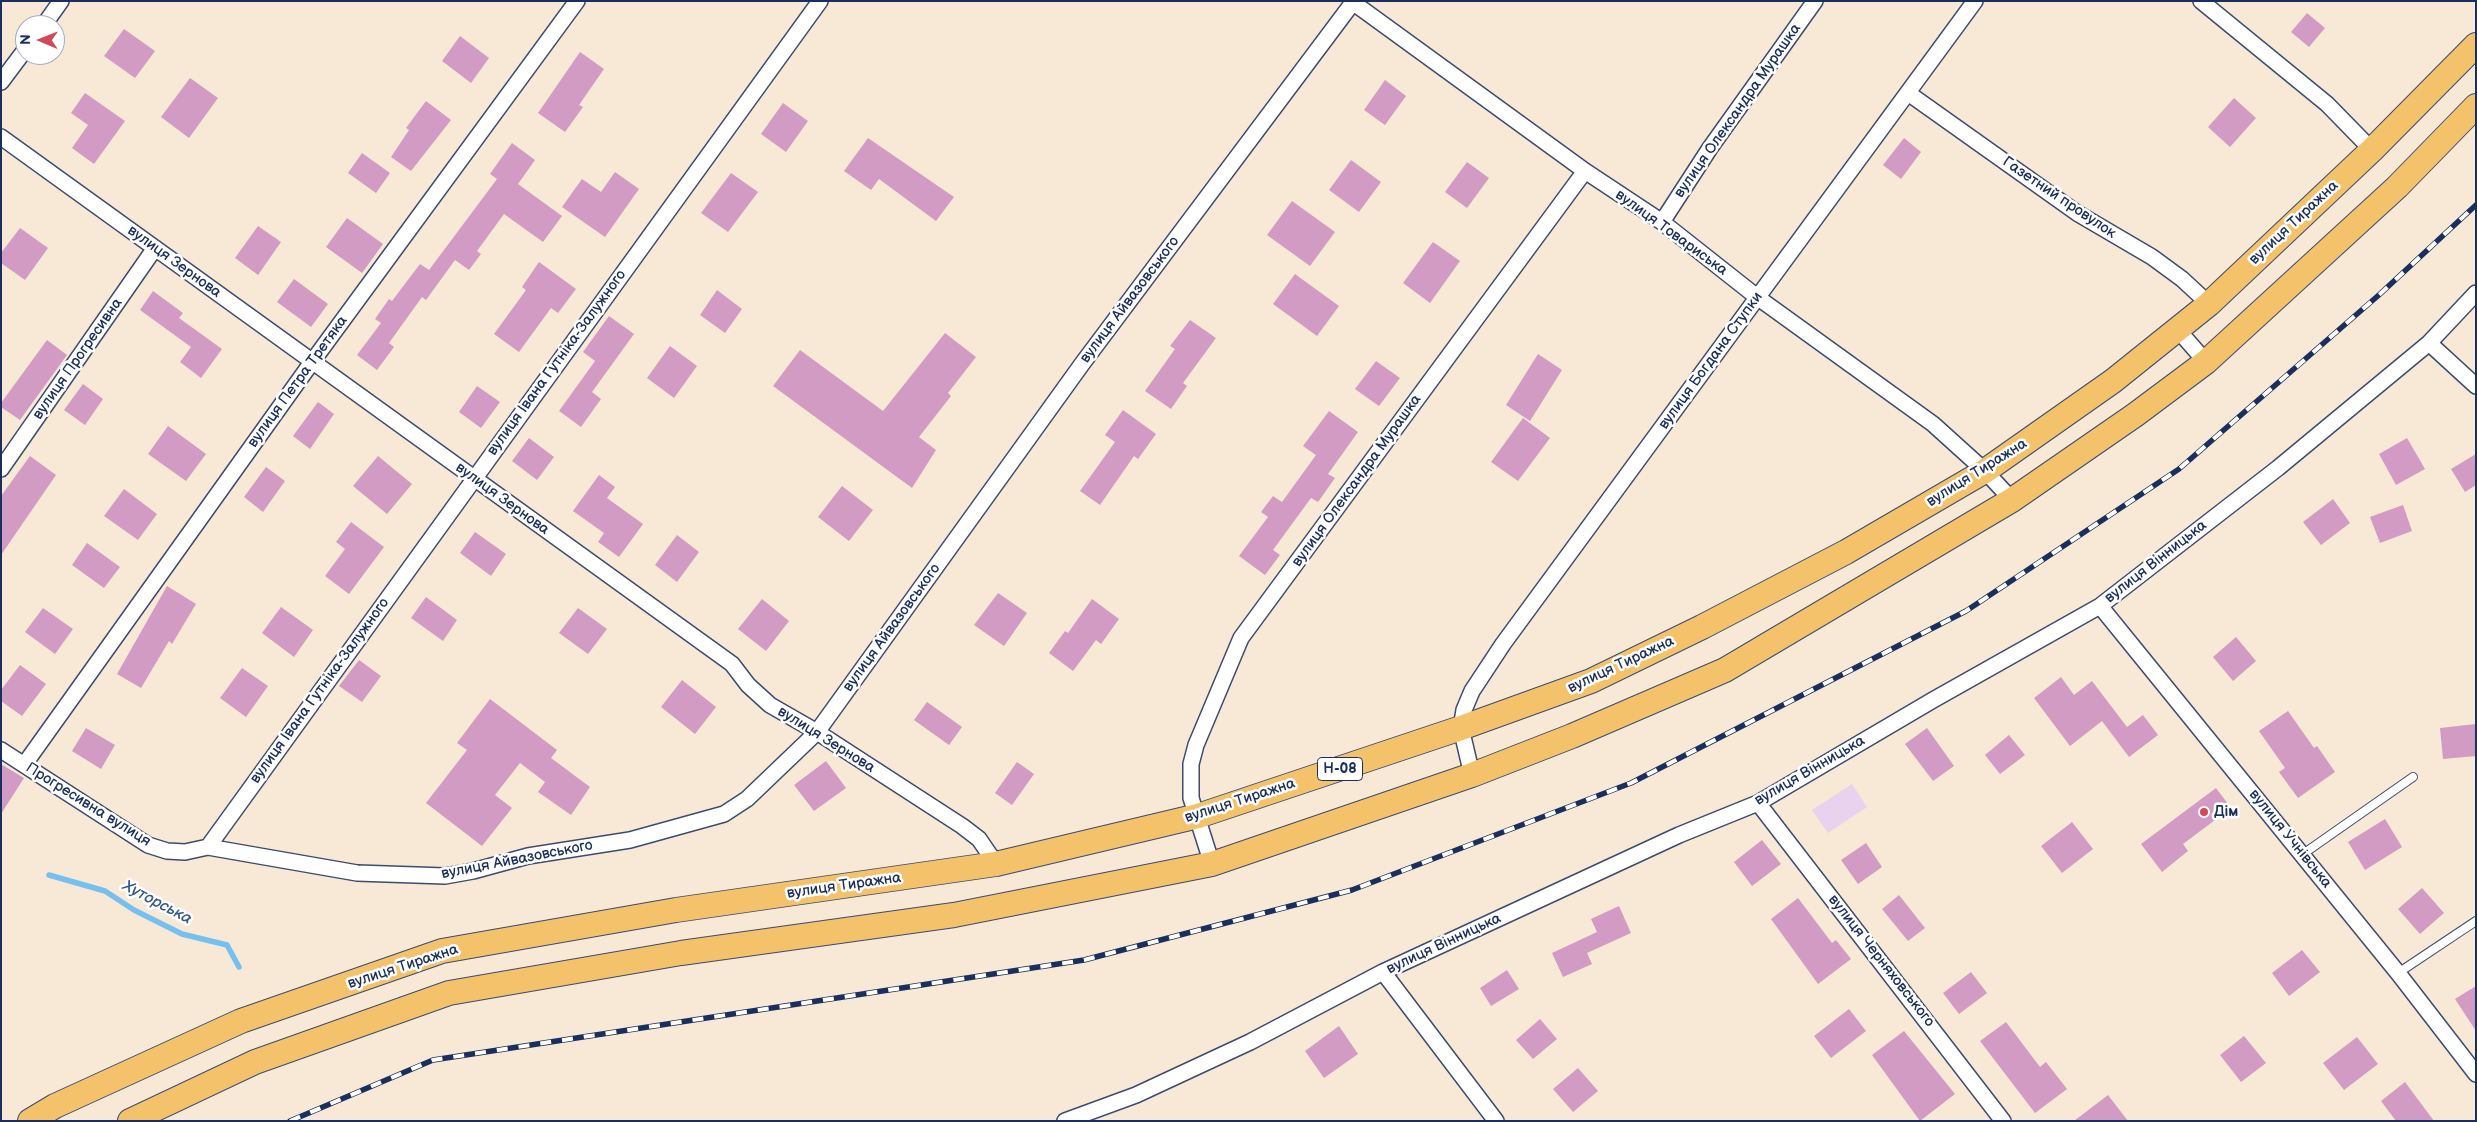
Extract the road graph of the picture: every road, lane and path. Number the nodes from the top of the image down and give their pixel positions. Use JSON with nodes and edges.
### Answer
{"nodes":[{"id":1,"x":61,"y":1,"type":"edge"},
{"id":2,"x":576,"y":1,"type":"edge"},
{"id":3,"x":820,"y":1,"type":"edge"},
{"id":4,"x":1815,"y":1,"type":"edge"},
{"id":5,"x":1975,"y":1,"type":"edge"},
{"id":6,"x":2201,"y":1,"type":"edge"},
{"id":7,"x":1353,"y":2,"type":"edge"},
{"id":8,"x":51,"y":15,"type":"edge"},
{"id":9,"x":2476,"y":45,"type":"edge"},
{"id":10,"x":15,"y":63,"type":"edge"},
{"id":11,"x":1,"y":82,"type":"edge"},
{"id":12,"x":1908,"y":93,"type":"junction"},
{"id":13,"x":2476,"y":106,"type":"edge"},
{"id":14,"x":1,"y":138,"type":"edge"},
{"id":15,"x":2372,"y":150,"type":"junction"},
{"id":16,"x":1585,"y":171,"type":"junction"},
{"id":17,"x":1662,"y":222,"type":"junction"},
{"id":18,"x":155,"y":248,"type":"junction"},
{"id":19,"x":2476,"y":293,"type":"edge"},
{"id":20,"x":1757,"y":297,"type":"junction"},
{"id":21,"x":2209,"y":304,"type":"junction"},
{"id":22,"x":2178,"y":330,"type":"junction"},
{"id":23,"x":2429,"y":344,"type":"junction"},
{"id":24,"x":312,"y":362,"type":"junction"},
{"id":25,"x":2206,"y":362,"type":"junction"},
{"id":26,"x":2476,"y":386,"type":"edge"},
{"id":27,"x":1,"y":469,"type":"edge"},
{"id":28,"x":1985,"y":471,"type":"junction"},
{"id":29,"x":473,"y":478,"type":"junction"},
{"id":30,"x":2012,"y":500,"type":"junction"},
{"id":31,"x":2100,"y":606,"type":"junction"},
{"id":32,"x":1461,"y":728,"type":"junction"},
{"id":33,"x":817,"y":732,"type":"junction"},
{"id":34,"x":1,"y":750,"type":"edge"},
{"id":35,"x":24,"y":765,"type":"junction"},
{"id":36,"x":1472,"y":775,"type":"junction"},
{"id":37,"x":2413,"y":777,"type":"dead end"},
{"id":38,"x":1758,"y":803,"type":"junction"},
{"id":39,"x":1198,"y":816,"type":"junction"},
{"id":40,"x":208,"y":847,"type":"junction"},
{"id":41,"x":2303,"y":854,"type":"junction"},
{"id":42,"x":996,"y":864,"type":"junction"},
{"id":43,"x":1212,"y":864,"type":"junction"},
{"id":44,"x":2476,"y":921,"type":"edge"},
{"id":45,"x":1383,"y":972,"type":"junction"},
{"id":46,"x":2398,"y":972,"type":"junction"},
{"id":47,"x":2476,"y":1074,"type":"edge"},
{"id":48,"x":30,"y":1121,"type":"edge"},
{"id":49,"x":130,"y":1121,"type":"edge"},
{"id":50,"x":1065,"y":1121,"type":"edge"},
{"id":51,"x":1496,"y":1121,"type":"edge"},
{"id":52,"x":2003,"y":1121,"type":"edge"}],
"edges":[{"from":1,"to":8,"type":"street"},
{"from":2,"to":24,"type":"street","name":"вулиця Петра Третяка"},
{"from":3,"to":29,"type":"street","name":"вулиця Івана Гутніка-Залужного"},
{"from":4,"to":17,"type":"street","name":"вулиця Олександра Мурашка"},
{"from":5,"to":12,"type":"street","name":"вулиця Богдана Ступки"},
{"from":6,"to":15,"type":"street"},
{"from":7,"to":16,"type":"street","name":"вулиця Товариська"},
{"from":7,"to":33,"type":"street","name":"вулиця Айвазовського"},
{"from":9,"to":15,"type":"main road","name":"вулиця Тиражна","number":"Н-08"},
{"from":10,"to":11,"type":"street"},
{"from":12,"to":20,"type":"street","name":"вулиця Богдана Ступки"},
{"from":12,"to":21,"type":"street","name":"Газетний провулок"},
{"from":13,"to":25,"type":"main road"},
{"from":14,"to":18,"type":"street","name":"вулиця Зернова"},
{"from":15,"to":21,"type":"main road","name":"вулиця Тиражна","number":"Н-08"},
{"from":16,"to":17,"type":"street","name":"вулиця Товариська"},
{"from":16,"to":39,"type":"street","name":"вулиця Олександра Мурашка"},
{"from":17,"to":20,"type":"street","name":"вулиця Товариська"},
{"from":18,"to":24,"type":"street","name":"вулиця Зернова"},
{"from":18,"to":27,"type":"street","name":"вулиця Прогресивна"},
{"from":19,"to":23,"type":"street","name":"вулиця Вінницька"},
{"from":20,"to":28,"type":"street","name":"вулиця Товариська"},
{"from":20,"to":32,"type":"street","name":"вулиця Богдана Ступки"},
{"from":21,"to":22,"type":"main road","name":"вулиця Тиражна","number":"Н-08"},
{"from":22,"to":25,"type":"street"},
{"from":22,"to":28,"type":"main road","name":"вулиця Тиражна","number":"Н-08"},
{"from":23,"to":26,"type":"street"},
{"from":23,"to":31,"type":"street","name":"вулиця Вінницька"},
{"from":24,"to":29,"type":"street","name":"вулиця Зернова"},
{"from":24,"to":35,"type":"street","name":"вулиця Петра Третяка"},
{"from":25,"to":30,"type":"main road"},
{"from":28,"to":30,"type":"street","name":"вулиця Товариська"},
{"from":28,"to":32,"type":"main road","name":"вулиця Тиражна","number":"Н-08"},
{"from":29,"to":33,"type":"street","name":"вулиця Зернова"},
{"from":29,"to":40,"type":"street","name":"вулиця Івана Гутніка-Залужного"},
{"from":30,"to":36,"type":"main road"},
{"from":31,"to":38,"type":"street","name":"вулиця Вінницька"},
{"from":31,"to":41,"type":"street","name":"вулиця Учнівська"},
{"from":32,"to":36,"type":"street"},
{"from":32,"to":39,"type":"main road","name":"вулиця Тиражна","number":"Н-08"},
{"from":33,"to":40,"type":"street","name":"вулиця Айвазовського"},
{"from":33,"to":42,"type":"street","name":"вулиця Зернова"},
{"from":34,"to":35,"type":"street","name":"Прогресивна вулиця"},
{"from":35,"to":40,"type":"street","name":"Прогресивна вулиця"},
{"from":36,"to":43,"type":"main road"},
{"from":37,"to":41,"type":"lane"},
{"from":38,"to":45,"type":"street","name":"вулиця Вінницька"},
{"from":38,"to":52,"type":"street","name":"вулиця Черняховського"},
{"from":39,"to":42,"type":"main road","name":"вулиця Тиражна","number":"Н-08"},
{"from":39,"to":43,"type":"street","name":"вулиця Олександра Мурашка"},
{"from":41,"to":46,"type":"street","name":"вулиця Учнівська"},
{"from":42,"to":48,"type":"main road","name":"вулиця Тиражна","number":"Н-08"},
{"from":43,"to":49,"type":"main road"},
{"from":44,"to":46,"type":"lane"},
{"from":45,"to":50,"type":"street","name":"вулиця Вінницька"},
{"from":45,"to":51,"type":"street"},
{"from":46,"to":47,"type":"street","name":"вулиця Учнівська"}]}
